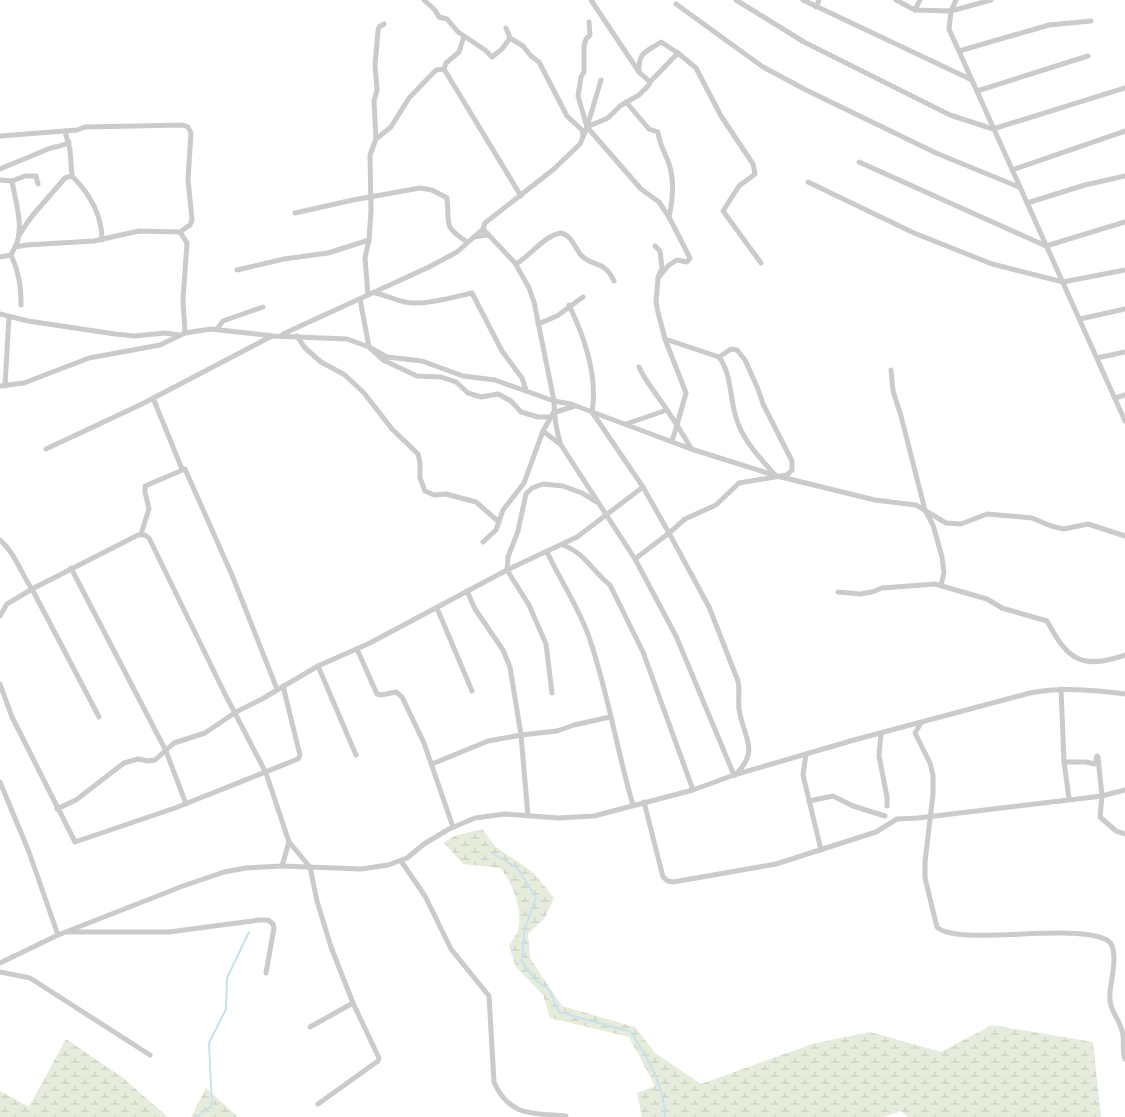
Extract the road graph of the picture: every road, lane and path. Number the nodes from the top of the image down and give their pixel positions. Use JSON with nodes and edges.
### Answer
{"nodes":[{"id":1,"x":424,"y":0,"type":"edge"},
{"id":2,"x":591,"y":0,"type":"edge"},
{"id":3,"x":736,"y":0,"type":"edge"},
{"id":4,"x":803,"y":0,"type":"edge"},
{"id":5,"x":818,"y":0,"type":"edge"},
{"id":6,"x":896,"y":0,"type":"edge"},
{"id":7,"x":920,"y":0,"type":"edge"},
{"id":8,"x":956,"y":0,"type":"edge"},
{"id":9,"x":991,"y":0,"type":"edge"},
{"id":10,"x":676,"y":4,"type":"dead end"},
{"id":11,"x":816,"y":7,"type":"junction"},
{"id":12,"x":915,"y":10,"type":"junction"},
{"id":13,"x":951,"y":11,"type":"junction"},
{"id":14,"x":1092,"y":21,"type":"dead end"},
{"id":15,"x":589,"y":22,"type":"dead end"},
{"id":16,"x":384,"y":24,"type":"dead end"},
{"id":17,"x":506,"y":28,"type":"dead end"},
{"id":18,"x":464,"y":36,"type":"junction"},
{"id":19,"x":510,"y":38,"type":"junction"},
{"id":20,"x":959,"y":51,"type":"junction"},
{"id":21,"x":678,"y":52,"type":"junction"},
{"id":22,"x":1088,"y":56,"type":"dead end"},
{"id":23,"x":444,"y":69,"type":"junction"},
{"id":24,"x":639,"y":72,"type":"junction"},
{"id":25,"x":601,"y":80,"type":"dead end"},
{"id":26,"x":972,"y":80,"type":"junction"},
{"id":27,"x":650,"y":82,"type":"junction"},
{"id":28,"x":1125,"y":88,"type":"edge"},
{"id":29,"x":977,"y":91,"type":"junction"},
{"id":30,"x":626,"y":102,"type":"junction"},
{"id":31,"x":587,"y":127,"type":"junction"},
{"id":32,"x":994,"y":129,"type":"junction"},
{"id":33,"x":65,"y":131,"type":"junction"},
{"id":34,"x":1125,"y":131,"type":"edge"},
{"id":35,"x":0,"y":136,"type":"edge"},
{"id":36,"x":584,"y":138,"type":"junction"},
{"id":37,"x":376,"y":139,"type":"junction"},
{"id":38,"x":69,"y":142,"type":"junction"},
{"id":39,"x":859,"y":162,"type":"dead end"},
{"id":40,"x":0,"y":169,"type":"edge"},
{"id":41,"x":1012,"y":170,"type":"junction"},
{"id":42,"x":72,"y":176,"type":"junction"},
{"id":43,"x":1125,"y":176,"type":"edge"},
{"id":44,"x":0,"y":180,"type":"edge"},
{"id":45,"x":12,"y":180,"type":"junction"},
{"id":46,"x":808,"y":182,"type":"dead end"},
{"id":47,"x":38,"y":184,"type":"dead end"},
{"id":48,"x":1019,"y":187,"type":"junction"},
{"id":49,"x":521,"y":196,"type":"junction"},
{"id":50,"x":370,"y":197,"type":"junction"},
{"id":51,"x":1027,"y":203,"type":"junction"},
{"id":52,"x":295,"y":213,"type":"dead end"},
{"id":53,"x":669,"y":217,"type":"junction"},
{"id":54,"x":1125,"y":222,"type":"edge"},
{"id":55,"x":483,"y":229,"type":"junction"},
{"id":56,"x":180,"y":232,"type":"junction"},
{"id":57,"x":19,"y":234,"type":"junction"},
{"id":58,"x":488,"y":235,"type":"junction"},
{"id":59,"x":474,"y":237,"type":"junction"},
{"id":60,"x":102,"y":240,"type":"junction"},
{"id":61,"x":369,"y":240,"type":"junction"},
{"id":62,"x":467,"y":242,"type":"junction"},
{"id":63,"x":655,"y":246,"type":"dead end"},
{"id":64,"x":1046,"y":246,"type":"junction"},
{"id":65,"x":15,"y":247,"type":"junction"},
{"id":66,"x":11,"y":255,"type":"junction"},
{"id":67,"x":0,"y":257,"type":"edge"},
{"id":68,"x":761,"y":263,"type":"dead end"},
{"id":69,"x":516,"y":264,"type":"junction"},
{"id":70,"x":237,"y":270,"type":"dead end"},
{"id":71,"x":1125,"y":270,"type":"edge"},
{"id":72,"x":658,"y":278,"type":"junction"},
{"id":73,"x":614,"y":281,"type":"dead end"},
{"id":74,"x":1063,"y":282,"type":"junction"},
{"id":75,"x":374,"y":293,"type":"junction"},
{"id":76,"x":368,"y":295,"type":"junction"},
{"id":77,"x":583,"y":297,"type":"dead end"},
{"id":78,"x":360,"y":299,"type":"junction"},
{"id":79,"x":21,"y":305,"type":"dead end"},
{"id":80,"x":569,"y":305,"type":"junction"},
{"id":81,"x":263,"y":307,"type":"dead end"},
{"id":82,"x":1125,"y":309,"type":"edge"},
{"id":83,"x":0,"y":314,"type":"edge"},
{"id":84,"x":9,"y":317,"type":"junction"},
{"id":85,"x":1080,"y":319,"type":"junction"},
{"id":86,"x":538,"y":324,"type":"junction"},
{"id":87,"x":217,"y":329,"type":"junction"},
{"id":88,"x":185,"y":333,"type":"junction"},
{"id":89,"x":179,"y":335,"type":"junction"},
{"id":90,"x":282,"y":335,"type":"junction"},
{"id":91,"x":273,"y":336,"type":"junction"},
{"id":92,"x":297,"y":336,"type":"junction"},
{"id":93,"x":665,"y":339,"type":"junction"},
{"id":94,"x":369,"y":347,"type":"junction"},
{"id":95,"x":1125,"y":352,"type":"edge"},
{"id":96,"x":719,"y":357,"type":"junction"},
{"id":97,"x":1097,"y":358,"type":"junction"},
{"id":98,"x":639,"y":367,"type":"dead end"},
{"id":99,"x":891,"y":370,"type":"dead end"},
{"id":100,"x":2,"y":386,"type":"edge"},
{"id":101,"x":526,"y":390,"type":"junction"},
{"id":102,"x":1125,"y":395,"type":"edge"},
{"id":103,"x":153,"y":398,"type":"junction"},
{"id":104,"x":1115,"y":398,"type":"junction"},
{"id":105,"x":554,"y":401,"type":"junction"},
{"id":106,"x":575,"y":406,"type":"junction"},
{"id":107,"x":667,"y":410,"type":"junction"},
{"id":108,"x":592,"y":412,"type":"junction"},
{"id":109,"x":552,"y":415,"type":"junction"},
{"id":110,"x":1125,"y":421,"type":"edge"},
{"id":111,"x":626,"y":424,"type":"junction"},
{"id":112,"x":677,"y":425,"type":"junction"},
{"id":113,"x":543,"y":431,"type":"junction"},
{"id":114,"x":672,"y":441,"type":"junction"},
{"id":115,"x":561,"y":445,"type":"junction"},
{"id":116,"x":46,"y":449,"type":"dead end"},
{"id":117,"x":691,"y":449,"type":"junction"},
{"id":118,"x":182,"y":469,"type":"junction"},
{"id":119,"x":777,"y":476,"type":"junction"},
{"id":120,"x":644,"y":487,"type":"junction"},
{"id":121,"x":601,"y":505,"type":"junction"},
{"id":122,"x":925,"y":510,"type":"junction"},
{"id":123,"x":607,"y":516,"type":"junction"},
{"id":124,"x":499,"y":522,"type":"junction"},
{"id":125,"x":669,"y":533,"type":"junction"},
{"id":126,"x":141,"y":534,"type":"junction"},
{"id":127,"x":1125,"y":536,"type":"edge"},
{"id":128,"x":0,"y":540,"type":"edge"},
{"id":129,"x":483,"y":542,"type":"dead end"},
{"id":130,"x":563,"y":545,"type":"junction"},
{"id":131,"x":547,"y":552,"type":"junction"},
{"id":132,"x":635,"y":559,"type":"junction"},
{"id":133,"x":71,"y":568,"type":"junction"},
{"id":134,"x":507,"y":570,"type":"junction"},
{"id":135,"x":941,"y":585,"type":"junction"},
{"id":136,"x":32,"y":589,"type":"junction"},
{"id":137,"x":467,"y":591,"type":"junction"},
{"id":138,"x":838,"y":592,"type":"dead end"},
{"id":139,"x":437,"y":608,"type":"junction"},
{"id":140,"x":0,"y":616,"type":"edge"},
{"id":141,"x":356,"y":649,"type":"junction"},
{"id":142,"x":1125,"y":655,"type":"edge"},
{"id":143,"x":318,"y":666,"type":"junction"},
{"id":144,"x":0,"y":684,"type":"edge"},
{"id":145,"x":283,"y":686,"type":"junction"},
{"id":146,"x":277,"y":689,"type":"junction"},
{"id":147,"x":1061,"y":689,"type":"junction"},
{"id":148,"x":472,"y":691,"type":"dead end"},
{"id":149,"x":552,"y":693,"type":"dead end"},
{"id":150,"x":1125,"y":694,"type":"edge"},
{"id":151,"x":236,"y":712,"type":"junction"},
{"id":152,"x":99,"y":717,"type":"dead end"},
{"id":153,"x":610,"y":717,"type":"junction"},
{"id":154,"x":921,"y":723,"type":"junction"},
{"id":155,"x":881,"y":733,"type":"junction"},
{"id":156,"x":520,"y":735,"type":"junction"},
{"id":157,"x":166,"y":751,"type":"junction"},
{"id":158,"x":806,"y":754,"type":"junction"},
{"id":159,"x":356,"y":755,"type":"dead end"},
{"id":160,"x":1064,"y":762,"type":"junction"},
{"id":161,"x":432,"y":764,"type":"junction"},
{"id":162,"x":266,"y":773,"type":"junction"},
{"id":163,"x":734,"y":776,"type":"junction"},
{"id":164,"x":0,"y":782,"type":"edge"},
{"id":165,"x":693,"y":790,"type":"junction"},
{"id":166,"x":1125,"y":790,"type":"edge"},
{"id":167,"x":1102,"y":796,"type":"junction"},
{"id":168,"x":1068,"y":798,"type":"junction"},
{"id":169,"x":809,"y":801,"type":"junction"},
{"id":170,"x":644,"y":802,"type":"junction"},
{"id":171,"x":186,"y":804,"type":"junction"},
{"id":172,"x":633,"y":805,"type":"junction"},
{"id":173,"x":887,"y":806,"type":"dead end"},
{"id":174,"x":58,"y":809,"type":"junction"},
{"id":175,"x":528,"y":816,"type":"junction"},
{"id":176,"x":885,"y":816,"type":"dead end"},
{"id":177,"x":930,"y":816,"type":"junction"},
{"id":178,"x":453,"y":827,"type":"junction"},
{"id":179,"x":1125,"y":834,"type":"edge"},
{"id":180,"x":289,"y":842,"type":"junction"},
{"id":181,"x":821,"y":850,"type":"junction"},
{"id":182,"x":401,"y":861,"type":"junction"},
{"id":183,"x":282,"y":866,"type":"junction"},
{"id":184,"x":310,"y":867,"type":"junction"},
{"id":185,"x":64,"y":932,"type":"junction"},
{"id":186,"x":58,"y":934,"type":"junction"},
{"id":187,"x":0,"y":963,"type":"edge"},
{"id":188,"x":0,"y":972,"type":"edge"},
{"id":189,"x":266,"y":974,"type":"dead end"},
{"id":190,"x":353,"y":1003,"type":"junction"},
{"id":191,"x":310,"y":1027,"type":"dead end"},
{"id":192,"x":150,"y":1055,"type":"dead end"},
{"id":193,"x":1125,"y":1059,"type":"edge"},
{"id":194,"x":318,"y":1104,"type":"dead end"},
{"id":195,"x":566,"y":1116,"type":"edge"}],
"edges":[{"from":1,"to":18,"type":"street"},
{"from":2,"to":24,"type":"street"},
{"from":3,"to":32,"type":"street"},
{"from":4,"to":11,"type":"street"},
{"from":5,"to":11,"type":"street"},
{"from":6,"to":12,"type":"street"},
{"from":7,"to":12,"type":"street"},
{"from":8,"to":13,"type":"street"},
{"from":9,"to":13,"type":"street"},
{"from":10,"to":48,"type":"street"},
{"from":11,"to":26,"type":"street"},
{"from":12,"to":13,"type":"street"},
{"from":13,"to":20,"type":"street"},
{"from":14,"to":20,"type":"street"},
{"from":15,"to":31,"type":"street"},
{"from":16,"to":37,"type":"street"},
{"from":17,"to":19,"type":"street"},
{"from":18,"to":19,"type":"street"},
{"from":18,"to":23,"type":"street"},
{"from":19,"to":36,"type":"street"},
{"from":20,"to":26,"type":"street"},
{"from":21,"to":24,"type":"street"},
{"from":21,"to":27,"type":"street"},
{"from":21,"to":68,"type":"street"},
{"from":22,"to":29,"type":"street"},
{"from":23,"to":37,"type":"street"},
{"from":23,"to":49,"type":"street"},
{"from":24,"to":27,"type":"street"},
{"from":25,"to":31,"type":"street"},
{"from":26,"to":29,"type":"street"},
{"from":27,"to":30,"type":"street"},
{"from":28,"to":32,"type":"street"},
{"from":29,"to":32,"type":"street"},
{"from":30,"to":31,"type":"street"},
{"from":30,"to":53,"type":"street"},
{"from":31,"to":36,"type":"street"},
{"from":31,"to":53,"type":"street"},
{"from":32,"to":41,"type":"street"},
{"from":33,"to":35,"type":"street"},
{"from":33,"to":38,"type":"street"},
{"from":33,"to":56,"type":"street"},
{"from":34,"to":41,"type":"street"},
{"from":36,"to":49,"type":"street"},
{"from":37,"to":50,"type":"street"},
{"from":38,"to":40,"type":"street"},
{"from":38,"to":42,"type":"street"},
{"from":39,"to":64,"type":"street"},
{"from":41,"to":48,"type":"street"},
{"from":42,"to":57,"type":"street"},
{"from":42,"to":60,"type":"street"},
{"from":43,"to":51,"type":"street"},
{"from":44,"to":45,"type":"street"},
{"from":45,"to":47,"type":"street"},
{"from":45,"to":57,"type":"street"},
{"from":46,"to":74,"type":"street"},
{"from":48,"to":51,"type":"street"},
{"from":49,"to":55,"type":"street"},
{"from":50,"to":52,"type":"street"},
{"from":50,"to":61,"type":"street"},
{"from":50,"to":62,"type":"street"},
{"from":51,"to":64,"type":"street"},
{"from":53,"to":72,"type":"street"},
{"from":54,"to":64,"type":"street"},
{"from":55,"to":58,"type":"street"},
{"from":55,"to":59,"type":"street"},
{"from":56,"to":60,"type":"street"},
{"from":56,"to":88,"type":"street"},
{"from":57,"to":65,"type":"street"},
{"from":58,"to":59,"type":"street"},
{"from":58,"to":69,"type":"street"},
{"from":59,"to":62,"type":"street"},
{"from":60,"to":65,"type":"street"},
{"from":61,"to":70,"type":"street"},
{"from":61,"to":76,"type":"street"},
{"from":62,"to":75,"type":"street"},
{"from":63,"to":72,"type":"street"},
{"from":64,"to":74,"type":"street"},
{"from":65,"to":66,"type":"street"},
{"from":66,"to":67,"type":"street"},
{"from":66,"to":79,"type":"street"},
{"from":69,"to":73,"type":"street"},
{"from":69,"to":86,"type":"street"},
{"from":71,"to":74,"type":"street"},
{"from":72,"to":93,"type":"street"},
{"from":74,"to":85,"type":"street"},
{"from":75,"to":76,"type":"street"},
{"from":75,"to":101,"type":"street"},
{"from":76,"to":78,"type":"street"},
{"from":77,"to":80,"type":"street"},
{"from":78,"to":90,"type":"street"},
{"from":78,"to":94,"type":"street"},
{"from":80,"to":86,"type":"street"},
{"from":80,"to":108,"type":"street"},
{"from":81,"to":87,"type":"street"},
{"from":82,"to":85,"type":"street"},
{"from":83,"to":84,"type":"street"},
{"from":84,"to":89,"type":"street"},
{"from":84,"to":100,"type":"street"},
{"from":85,"to":97,"type":"street"},
{"from":86,"to":105,"type":"street"},
{"from":87,"to":88,"type":"street"},
{"from":87,"to":91,"type":"street"},
{"from":88,"to":89,"type":"street"},
{"from":89,"to":100,"type":"street"},
{"from":90,"to":91,"type":"street"},
{"from":90,"to":92,"type":"street"},
{"from":91,"to":103,"type":"street"},
{"from":92,"to":94,"type":"street"},
{"from":92,"to":124,"type":"street"},
{"from":93,"to":96,"type":"street"},
{"from":93,"to":112,"type":"street"},
{"from":94,"to":101,"type":"street"},
{"from":94,"to":109,"type":"street"},
{"from":95,"to":97,"type":"street"},
{"from":96,"to":119,"type":"street"},
{"from":96,"to":119,"type":"street"},
{"from":97,"to":104,"type":"street"},
{"from":98,"to":107,"type":"street"},
{"from":99,"to":122,"type":"street"},
{"from":101,"to":105,"type":"street"},
{"from":102,"to":104,"type":"street"},
{"from":103,"to":116,"type":"street"},
{"from":103,"to":118,"type":"street"},
{"from":104,"to":110,"type":"street"},
{"from":105,"to":106,"type":"street"},
{"from":105,"to":109,"type":"street"},
{"from":106,"to":108,"type":"street"},
{"from":106,"to":109,"type":"street"},
{"from":107,"to":111,"type":"street"},
{"from":107,"to":112,"type":"street"},
{"from":108,"to":111,"type":"street"},
{"from":108,"to":120,"type":"street"},
{"from":109,"to":113,"type":"street"},
{"from":109,"to":115,"type":"street"},
{"from":111,"to":114,"type":"street"},
{"from":112,"to":114,"type":"street"},
{"from":112,"to":117,"type":"street"},
{"from":113,"to":115,"type":"street"},
{"from":113,"to":124,"type":"street"},
{"from":114,"to":117,"type":"street"},
{"from":115,"to":121,"type":"street"},
{"from":117,"to":119,"type":"street"},
{"from":118,"to":126,"type":"street"},
{"from":118,"to":146,"type":"street"},
{"from":119,"to":122,"type":"street"},
{"from":119,"to":125,"type":"street"},
{"from":120,"to":123,"type":"street"},
{"from":120,"to":125,"type":"street"},
{"from":121,"to":123,"type":"street"},
{"from":121,"to":134,"type":"street"},
{"from":122,"to":127,"type":"street"},
{"from":122,"to":135,"type":"street"},
{"from":123,"to":130,"type":"street"},
{"from":123,"to":132,"type":"street"},
{"from":124,"to":129,"type":"street"},
{"from":125,"to":132,"type":"street"},
{"from":125,"to":163,"type":"street"},
{"from":126,"to":133,"type":"street"},
{"from":126,"to":151,"type":"street"},
{"from":128,"to":136,"type":"street"},
{"from":130,"to":131,"type":"street"},
{"from":130,"to":165,"type":"street"},
{"from":131,"to":134,"type":"street"},
{"from":131,"to":153,"type":"street"},
{"from":132,"to":163,"type":"street"},
{"from":133,"to":136,"type":"street"},
{"from":133,"to":157,"type":"street"},
{"from":134,"to":137,"type":"street"},
{"from":134,"to":149,"type":"street"},
{"from":135,"to":138,"type":"street"},
{"from":135,"to":142,"type":"street"},
{"from":136,"to":140,"type":"street"},
{"from":136,"to":152,"type":"street"},
{"from":137,"to":139,"type":"street"},
{"from":137,"to":156,"type":"street"},
{"from":139,"to":141,"type":"street"},
{"from":139,"to":148,"type":"street"},
{"from":141,"to":143,"type":"street"},
{"from":141,"to":161,"type":"street"},
{"from":143,"to":145,"type":"street"},
{"from":143,"to":159,"type":"street"},
{"from":144,"to":174,"type":"street"},
{"from":145,"to":146,"type":"street"},
{"from":145,"to":162,"type":"street"},
{"from":146,"to":151,"type":"street"},
{"from":147,"to":150,"type":"street"},
{"from":147,"to":154,"type":"street"},
{"from":147,"to":160,"type":"street"},
{"from":151,"to":157,"type":"street"},
{"from":151,"to":162,"type":"street"},
{"from":153,"to":156,"type":"street"},
{"from":153,"to":172,"type":"street"},
{"from":154,"to":155,"type":"street"},
{"from":154,"to":177,"type":"street"},
{"from":155,"to":158,"type":"street"},
{"from":155,"to":173,"type":"street"},
{"from":156,"to":161,"type":"street"},
{"from":156,"to":175,"type":"street"},
{"from":157,"to":171,"type":"street"},
{"from":157,"to":174,"type":"street"},
{"from":158,"to":163,"type":"street"},
{"from":158,"to":169,"type":"street"},
{"from":160,"to":167,"type":"street"},
{"from":160,"to":168,"type":"street"},
{"from":161,"to":178,"type":"street"},
{"from":162,"to":171,"type":"street"},
{"from":162,"to":180,"type":"street"},
{"from":163,"to":165,"type":"street"},
{"from":164,"to":186,"type":"street"},
{"from":165,"to":170,"type":"street"},
{"from":166,"to":167,"type":"street"},
{"from":167,"to":168,"type":"street"},
{"from":167,"to":179,"type":"street"},
{"from":168,"to":177,"type":"street"},
{"from":169,"to":176,"type":"street"},
{"from":169,"to":181,"type":"street"},
{"from":170,"to":172,"type":"street"},
{"from":170,"to":181,"type":"street"},
{"from":171,"to":174,"type":"street"},
{"from":172,"to":175,"type":"street"},
{"from":175,"to":178,"type":"street"},
{"from":177,"to":181,"type":"street"},
{"from":177,"to":193,"type":"street"},
{"from":178,"to":182,"type":"street"},
{"from":180,"to":183,"type":"street"},
{"from":180,"to":184,"type":"street"},
{"from":182,"to":184,"type":"street"},
{"from":182,"to":195,"type":"street"},
{"from":183,"to":184,"type":"street"},
{"from":183,"to":185,"type":"street"},
{"from":184,"to":190,"type":"street"},
{"from":185,"to":186,"type":"street"},
{"from":185,"to":189,"type":"street"},
{"from":186,"to":187,"type":"street"},
{"from":188,"to":192,"type":"street"},
{"from":190,"to":191,"type":"street"},
{"from":190,"to":194,"type":"street"}]}
